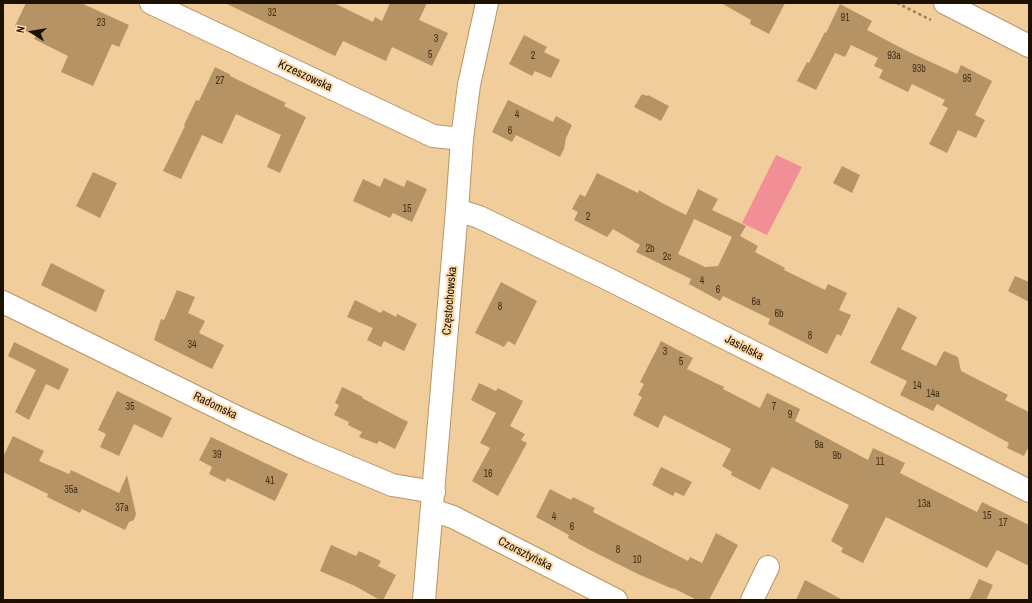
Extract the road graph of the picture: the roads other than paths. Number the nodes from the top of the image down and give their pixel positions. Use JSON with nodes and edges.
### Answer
{"nodes":[{"id":1,"x":151,"y":3,"type":"edge"},
{"id":2,"x":488,"y":3,"type":"edge"},
{"id":3,"x":945,"y":3,"type":"edge"},
{"id":4,"x":1029,"y":46,"type":"edge"},
{"id":5,"x":462,"y":139,"type":"junction"},
{"id":6,"x":457,"y":210,"type":"junction"},
{"id":7,"x":3,"y":302,"type":"edge"},
{"id":8,"x":1029,"y":492,"type":"edge"},
{"id":9,"x":433,"y":501,"type":"junction"},
{"id":10,"x":768,"y":567,"type":"dead end"},
{"id":11,"x":424,"y":600,"type":"edge"},
{"id":12,"x":616,"y":600,"type":"edge"},
{"id":13,"x":752,"y":600,"type":"edge"}],
"edges":[{"from":1,"to":5,"type":"street","name":"Krzeszowska"},
{"from":2,"to":5,"type":"street","name":"Częstochowska"},
{"from":3,"to":4,"type":"street"},
{"from":5,"to":6,"type":"street","name":"Częstochowska"},
{"from":6,"to":8,"type":"street","name":"Jasielska"},
{"from":6,"to":9,"type":"street","name":"Częstochowska"},
{"from":7,"to":9,"type":"street","name":"Radomska"},
{"from":9,"to":11,"type":"street","name":"Częstochowska"},
{"from":9,"to":12,"type":"street","name":"Czorsztyńska"},
{"from":10,"to":13,"type":"street"}]}
